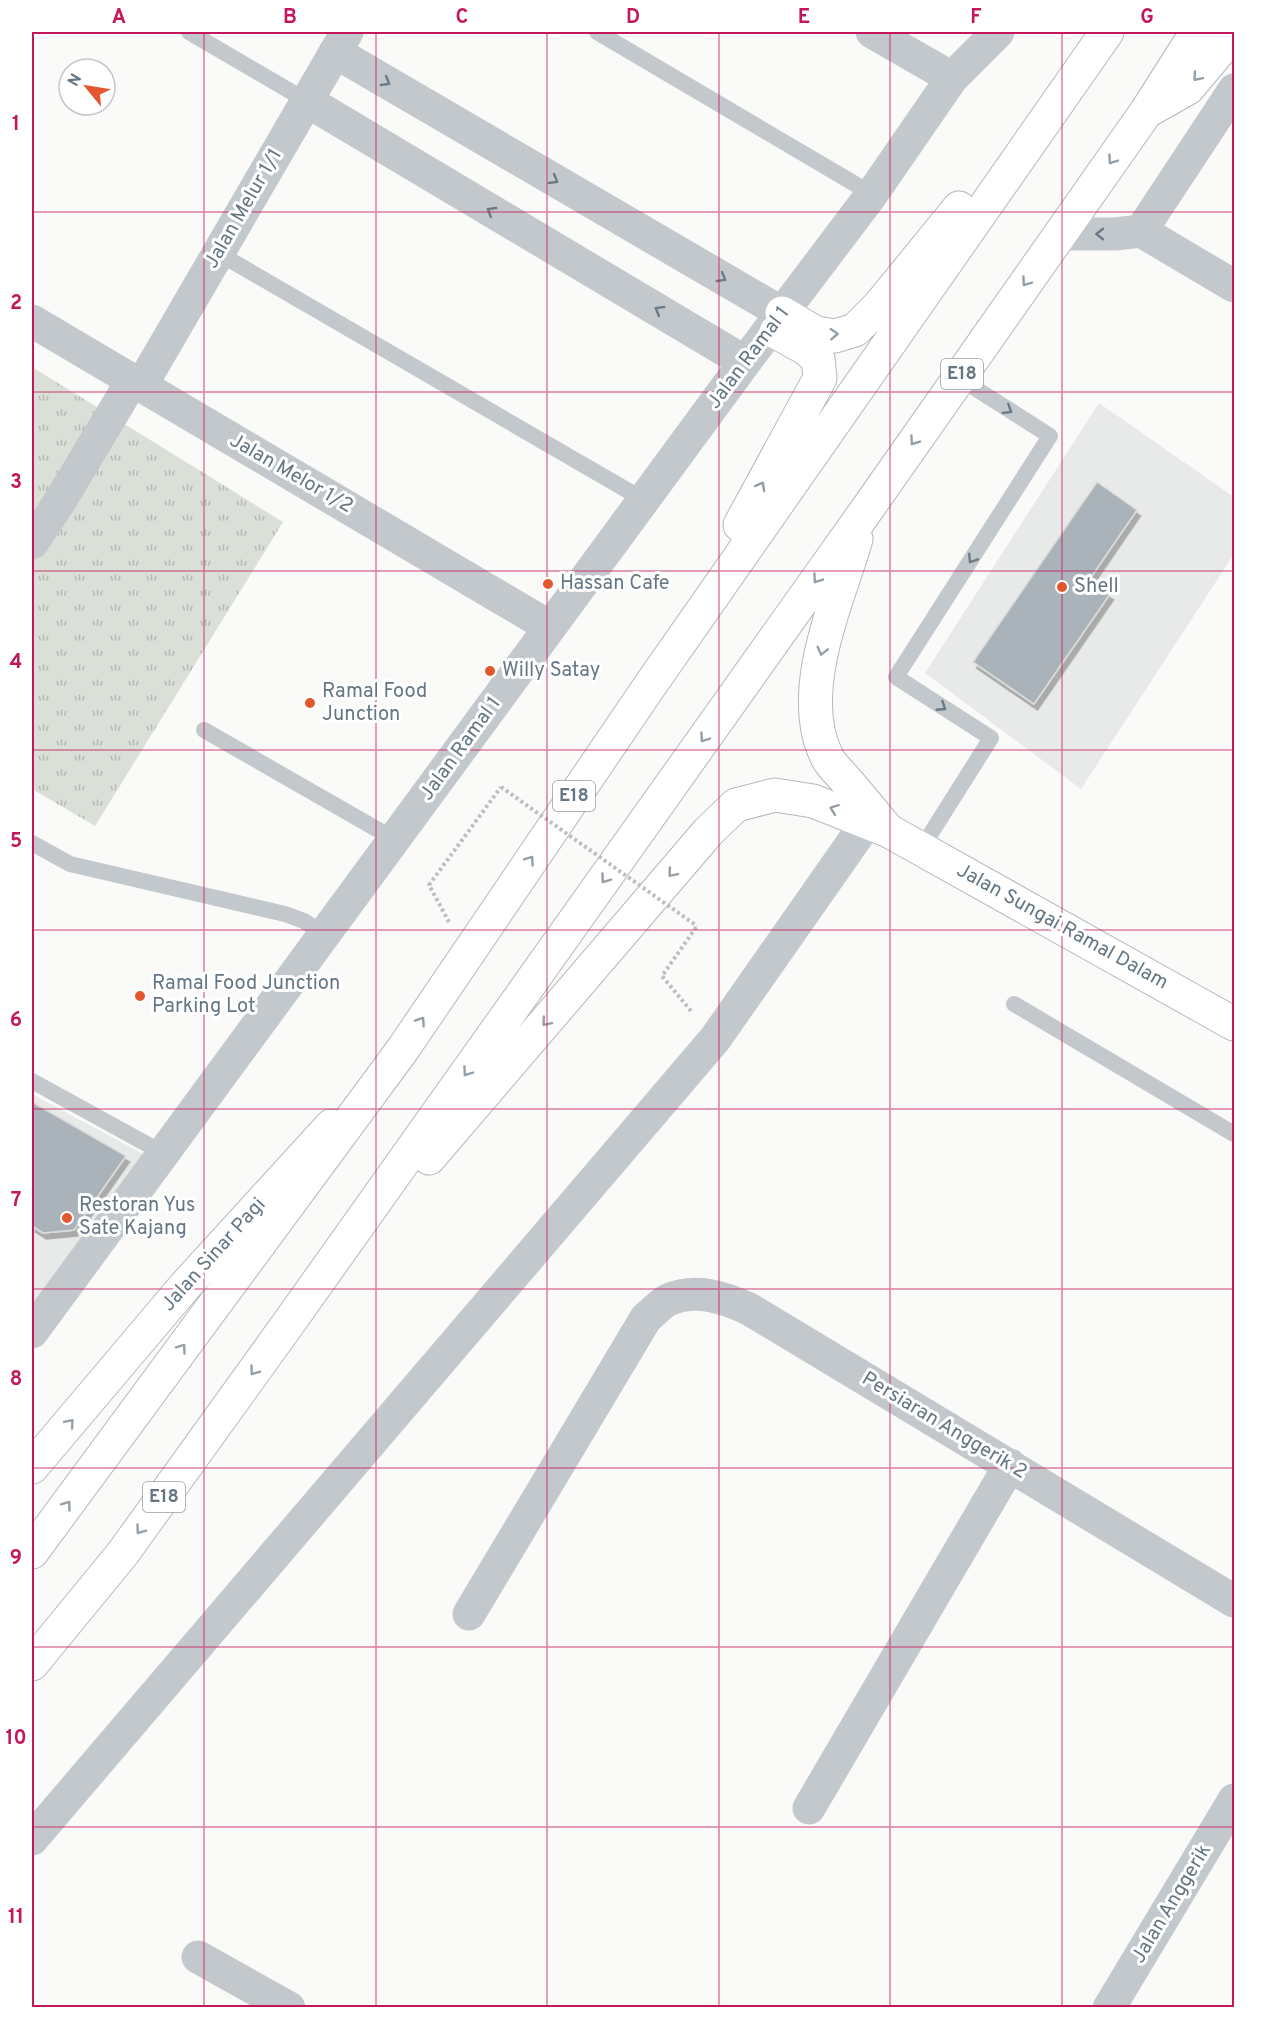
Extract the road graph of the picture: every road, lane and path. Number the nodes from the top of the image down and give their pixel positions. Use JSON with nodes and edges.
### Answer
{"nodes":[{"id":1,"x":189,"y":32,"type":"edge"},
{"id":2,"x":597,"y":32,"type":"edge"},
{"id":3,"x":872,"y":32,"type":"edge"},
{"id":4,"x":998,"y":32,"type":"edge"},
{"id":5,"x":1105,"y":32,"type":"edge"},
{"id":6,"x":1197,"y":32,"type":"edge"},
{"id":7,"x":1234,"y":33,"type":"edge"},
{"id":8,"x":341,"y":42,"type":"edge"},
{"id":9,"x":952,"y":78,"type":"junction"},
{"id":10,"x":307,"y":101,"type":"junction"},
{"id":11,"x":1231,"y":101,"type":"edge"},
{"id":12,"x":1146,"y":112,"type":"junction"},
{"id":13,"x":873,"y":194,"type":"junction"},
{"id":14,"x":1141,"y":231,"type":"junction"},
{"id":15,"x":1060,"y":234,"type":"junction"},
{"id":16,"x":218,"y":253,"type":"junction"},
{"id":17,"x":1234,"y":286,"type":"edge"},
{"id":18,"x":32,"y":321,"type":"edge"},
{"id":19,"x":776,"y":321,"type":"junction"},
{"id":20,"x":745,"y":362,"type":"junction"},
{"id":21,"x":959,"y":378,"type":"junction"},
{"id":22,"x":137,"y":384,"type":"junction"},
{"id":23,"x":644,"y":500,"type":"junction"},
{"id":24,"x":863,"y":515,"type":"junction"},
{"id":25,"x":32,"y":543,"type":"edge"},
{"id":26,"x":550,"y":627,"type":"junction"},
{"id":27,"x":651,"y":684,"type":"junction"},
{"id":28,"x":204,"y":730,"type":"dead end"},
{"id":29,"x":878,"y":826,"type":"junction"},
{"id":30,"x":394,"y":839,"type":"junction"},
{"id":31,"x":32,"y":843,"type":"edge"},
{"id":32,"x":921,"y":849,"type":"junction"},
{"id":33,"x":324,"y":934,"type":"junction"},
{"id":34,"x":465,"y":954,"type":"junction"},
{"id":35,"x":1014,"y":1004,"type":"dead end"},
{"id":36,"x":1234,"y":1024,"type":"edge"},
{"id":37,"x":715,"y":1040,"type":"junction"},
{"id":38,"x":403,"y":1049,"type":"junction"},
{"id":39,"x":32,"y":1081,"type":"edge"},
{"id":40,"x":1234,"y":1134,"type":"edge"},
{"id":41,"x":164,"y":1153,"type":"junction"},
{"id":42,"x":36,"y":1317,"type":"edge"},
{"id":43,"x":288,"y":1324,"type":"junction"},
{"id":44,"x":1010,"y":1465,"type":"junction"},
{"id":45,"x":32,"y":1467,"type":"edge"},
{"id":46,"x":32,"y":1552,"type":"edge"},
{"id":47,"x":1234,"y":1601,"type":"edge"},
{"id":48,"x":469,"y":1614,"type":"dead end"},
{"id":49,"x":32,"y":1664,"type":"edge"},
{"id":50,"x":1234,"y":1800,"type":"edge"},
{"id":51,"x":809,"y":1808,"type":"dead end"},
{"id":52,"x":32,"y":1839,"type":"edge"},
{"id":53,"x":198,"y":1957,"type":"dead end"},
{"id":54,"x":289,"y":2007,"type":"edge"},
{"id":55,"x":1109,"y":2007,"type":"edge"}],
"edges":[{"from":1,"to":10,"type":"lane"},
{"from":2,"to":13,"type":"lane"},
{"from":3,"to":9,"type":"street"},
{"from":4,"to":9,"type":"street","name":"Jalan Ramal 1"},
{"from":19,"to":5,"type":"main road","one_way":true},
{"from":5,"to":27,"type":"main road","number":"E18"},
{"from":6,"to":12,"type":"main road","number":"E18"},
{"from":7,"to":12,"type":"main road","number":"E18","one_way":true},
{"from":8,"to":10,"type":"street","name":"Jalan Melur 1/1"},
{"from":8,"to":19,"type":"street","one_way":true},
{"from":9,"to":13,"type":"street","name":"Jalan Ramal 1"},
{"from":10,"to":16,"type":"street","name":"Jalan Melur 1/1"},
{"from":20,"to":10,"type":"street","one_way":true},
{"from":11,"to":14,"type":"street"},
{"from":12,"to":15,"type":"main road","number":"E18","one_way":true},
{"from":13,"to":19,"type":"street","name":"Jalan Ramal 1"},
{"from":14,"to":15,"type":"street","one_way":true},
{"from":14,"to":17,"type":"street"},
{"from":15,"to":21,"type":"main road","number":"E18","one_way":true},
{"from":16,"to":22,"type":"street","name":"Jalan Melur 1/1"},
{"from":16,"to":23,"type":"lane"},
{"from":18,"to":22,"type":"street","name":"Jalan Melor 1/2"},
{"from":19,"to":20,"type":"street","name":"Jalan Ramal 1"},
{"from":27,"to":19,"type":"main road","one_way":true},
{"from":20,"to":23,"type":"street","name":"Jalan Ramal 1"},
{"from":21,"to":24,"type":"main road","number":"E18","one_way":true},
{"from":21,"to":32,"type":"lane","one_way":true},
{"from":22,"to":25,"type":"street","name":"Jalan Melur 1/1"},
{"from":22,"to":26,"type":"street","name":"Jalan Melor 1/2"},
{"from":23,"to":26,"type":"street","name":"Jalan Ramal 1"},
{"from":24,"to":29,"type":"main road","one_way":true},
{"from":24,"to":43,"type":"main road","number":"E18","one_way":true},
{"from":26,"to":30,"type":"street","name":"Jalan Ramal 1"},
{"from":34,"to":27,"type":"main road","number":"E18","one_way":true},
{"from":28,"to":30,"type":"lane"},
{"from":29,"to":32,"type":"main road","name":"Jalan Sungai Ramal Dalam"},
{"from":29,"to":37,"type":"street"},
{"from":29,"to":43,"type":"main road","one_way":true},
{"from":30,"to":33,"type":"street","name":"Jalan Ramal 1"},
{"from":31,"to":33,"type":"lane"},
{"from":32,"to":36,"type":"main road","name":"Jalan Sungai Ramal Dalam"},
{"from":33,"to":41,"type":"street","name":"Jalan Ramal 1"},
{"from":34,"to":37,"type":"path","bridge":true},
{"from":38,"to":34,"type":"main road","number":"E18","one_way":true},
{"from":35,"to":40,"type":"lane"},
{"from":37,"to":52,"type":"street"},
{"from":45,"to":38,"type":"main road","name":"Jalan Sinar Pagi","one_way":true},
{"from":46,"to":38,"type":"main road","number":"E18","one_way":true},
{"from":39,"to":41,"type":"lane"},
{"from":41,"to":42,"type":"street","name":"Jalan Ramal 1"},
{"from":43,"to":49,"type":"main road","number":"E18","one_way":true},
{"from":44,"to":47,"type":"street","name":"Persiaran Anggerik 2"},
{"from":44,"to":48,"type":"street","name":"Persiaran Anggerik 2"},
{"from":44,"to":51,"type":"street"},
{"from":50,"to":55,"type":"street","name":"Jalan Anggerik"},
{"from":53,"to":54,"type":"street"}]}
